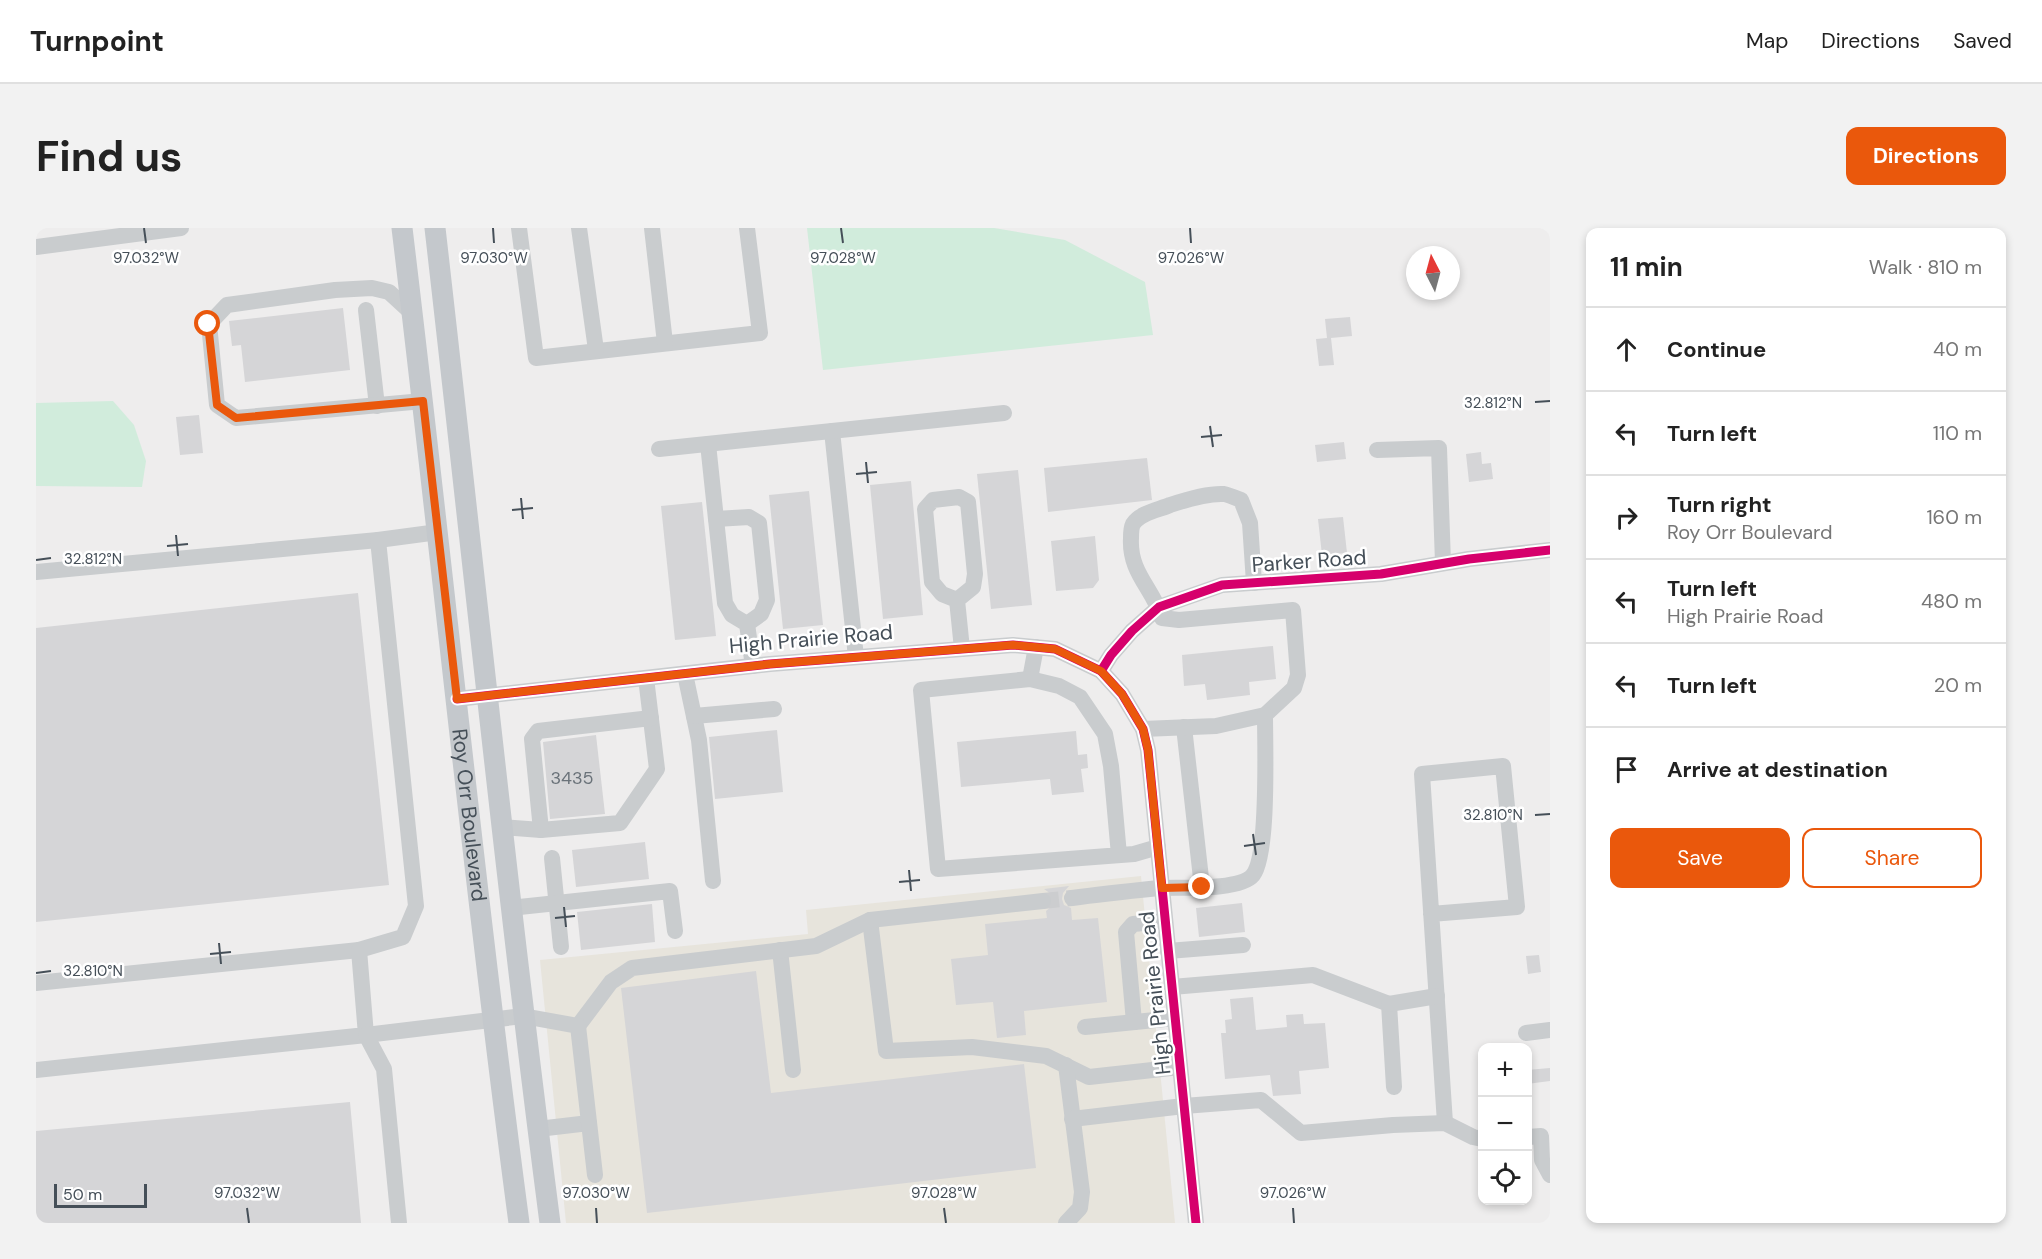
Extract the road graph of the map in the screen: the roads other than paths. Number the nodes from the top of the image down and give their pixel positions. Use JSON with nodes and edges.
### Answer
{"nodes":[{"id":1,"x":181,"y":228,"type":"edge"},
{"id":2,"x":402,"y":228,"type":"edge"},
{"id":3,"x":435,"y":228,"type":"edge"},
{"id":4,"x":519,"y":228,"type":"edge"},
{"id":5,"x":579,"y":228,"type":"edge"},
{"id":6,"x":652,"y":228,"type":"edge"},
{"id":7,"x":747,"y":228,"type":"edge"},
{"id":8,"x":36,"y":247,"type":"edge"},
{"id":9,"x":366,"y":310,"type":"dead end"},
{"id":10,"x":413,"y":314,"type":"junction"},
{"id":11,"x":665,"y":343,"type":"junction"},
{"id":12,"x":596,"y":350,"type":"junction"},
{"id":13,"x":423,"y":401,"type":"junction"},
{"id":14,"x":377,"y":406,"type":"junction"},
{"id":15,"x":1004,"y":413,"type":"dead end"},
{"id":16,"x":832,"y":431,"type":"junction"},
{"id":17,"x":708,"y":444,"type":"junction"},
{"id":18,"x":659,"y":449,"type":"dead end"},
{"id":19,"x":1377,"y":450,"type":"dead end"},
{"id":20,"x":716,"y":519,"type":"junction"},
{"id":21,"x":438,"y":532,"type":"junction"},
{"id":22,"x":378,"y":540,"type":"junction"},
{"id":23,"x":1550,"y":550,"type":"edge"},
{"id":24,"x":1443,"y":563,"type":"junction"},
{"id":25,"x":36,"y":572,"type":"edge"},
{"id":26,"x":1254,"y":583,"type":"junction"},
{"id":27,"x":957,"y":600,"type":"junction"},
{"id":28,"x":1159,"y":607,"type":"junction"},
{"id":29,"x":747,"y":624,"type":"junction"},
{"id":30,"x":1036,"y":647,"type":"junction"},
{"id":31,"x":962,"y":649,"type":"junction"},
{"id":32,"x":856,"y":657,"type":"junction"},
{"id":33,"x":753,"y":666,"type":"junction"},
{"id":34,"x":1101,"y":671,"type":"junction"},
{"id":35,"x":685,"y":674,"type":"junction"},
{"id":36,"x":646,"y":678,"type":"junction"},
{"id":37,"x":1030,"y":679,"type":"junction"},
{"id":38,"x":488,"y":695,"type":"junction"},
{"id":39,"x":457,"y":699,"type":"junction"},
{"id":40,"x":774,"y":709,"type":"dead end"},
{"id":41,"x":1265,"y":715,"type":"junction"},
{"id":42,"x":694,"y":716,"type":"junction"},
{"id":43,"x":651,"y":718,"type":"junction"},
{"id":44,"x":1184,"y":727,"type":"junction"},
{"id":45,"x":1143,"y":729,"type":"junction"},
{"id":46,"x":502,"y":827,"type":"junction"},
{"id":47,"x":541,"y":830,"type":"junction"},
{"id":48,"x":1158,"y":847,"type":"junction"},
{"id":49,"x":1119,"y":855,"type":"junction"},
{"id":50,"x":552,"y":858,"type":"dead end"},
{"id":51,"x":713,"y":881,"type":"dead end"},
{"id":52,"x":1202,"y":887,"type":"junction"},
{"id":53,"x":1162,"y":888,"type":"junction"},
{"id":54,"x":1072,"y":898,"type":"tunnel mouth"},
{"id":55,"x":1043,"y":901,"type":"tunnel mouth"},
{"id":56,"x":557,"y":903,"type":"junction"},
{"id":57,"x":510,"y":908,"type":"junction"},
{"id":58,"x":1431,"y":914,"type":"junction"},
{"id":59,"x":870,"y":920,"type":"junction"},
{"id":60,"x":1165,"y":921,"type":"junction"},
{"id":61,"x":675,"y":931,"type":"dead end"},
{"id":62,"x":1243,"y":945,"type":"dead end"},
{"id":63,"x":561,"y":947,"type":"dead end"},
{"id":64,"x":358,"y":950,"type":"junction"},
{"id":65,"x":780,"y":950,"type":"junction"},
{"id":66,"x":1168,"y":951,"type":"junction"},
{"id":67,"x":36,"y":983,"type":"edge"},
{"id":68,"x":1172,"y":987,"type":"junction"},
{"id":69,"x":1437,"y":996,"type":"junction"},
{"id":70,"x":1389,"y":1004,"type":"junction"},
{"id":71,"x":523,"y":1016,"type":"junction"},
{"id":72,"x":1175,"y":1018,"type":"junction"},
{"id":73,"x":492,"y":1019,"type":"junction"},
{"id":74,"x":1134,"y":1022,"type":"junction"},
{"id":75,"x":578,"y":1026,"type":"junction"},
{"id":76,"x":1085,"y":1027,"type":"dead end"},
{"id":77,"x":1550,"y":1030,"type":"edge"},
{"id":78,"x":1526,"y":1033,"type":"dead end"},
{"id":79,"x":366,"y":1035,"type":"junction"},
{"id":80,"x":1066,"y":1065,"type":"junction"},
{"id":81,"x":1180,"y":1067,"type":"junction"},
{"id":82,"x":36,"y":1070,"type":"edge"},
{"id":83,"x":793,"y":1070,"type":"dead end"},
{"id":84,"x":1394,"y":1087,"type":"dead end"},
{"id":85,"x":1184,"y":1106,"type":"junction"},
{"id":86,"x":1072,"y":1119,"type":"junction"},
{"id":87,"x":589,"y":1123,"type":"junction"},
{"id":88,"x":1445,"y":1123,"type":"junction"},
{"id":89,"x":538,"y":1129,"type":"junction"},
{"id":90,"x":1532,"y":1137,"type":"edge"},
{"id":91,"x":1478,"y":1138,"type":"edge"},
{"id":92,"x":595,"y":1174,"type":"dead end"},
{"id":93,"x":1550,"y":1175,"type":"edge"},
{"id":94,"x":399,"y":1223,"type":"edge"},
{"id":95,"x":519,"y":1223,"type":"edge"},
{"id":96,"x":550,"y":1223,"type":"edge"},
{"id":97,"x":1066,"y":1223,"type":"edge"},
{"id":98,"x":1196,"y":1223,"type":"edge"}],
"edges":[{"from":1,"to":8,"type":"street"},
{"from":2,"to":10,"type":"main road","name":"Roy Orr Boulevard"},
{"from":3,"to":38,"type":"main road","name":"Roy Orr Boulevard"},
{"from":4,"to":12,"type":"street"},
{"from":5,"to":12,"type":"street"},
{"from":6,"to":11,"type":"street"},
{"from":7,"to":11,"type":"street"},
{"from":9,"to":14,"type":"street"},
{"from":10,"to":13,"type":"main road","name":"Roy Orr Boulevard"},
{"from":10,"to":14,"type":"street"},
{"from":11,"to":12,"type":"street"},
{"from":13,"to":14,"type":"street"},
{"from":13,"to":21,"type":"main road","name":"Roy Orr Boulevard"},
{"from":15,"to":16,"type":"street"},
{"from":16,"to":17,"type":"street"},
{"from":16,"to":32,"type":"street"},
{"from":17,"to":18,"type":"street"},
{"from":17,"to":20,"type":"street"},
{"from":19,"to":24,"type":"street"},
{"from":20,"to":29,"type":"street"},
{"from":20,"to":29,"type":"street"},
{"from":21,"to":22,"type":"street"},
{"from":21,"to":39,"type":"main road","name":"Roy Orr Boulevard"},
{"from":22,"to":25,"type":"street"},
{"from":22,"to":64,"type":"street"},
{"from":23,"to":24,"type":"street","name":"Parker Road"},
{"from":24,"to":26,"type":"street","name":"Parker Road"},
{"from":26,"to":28,"type":"street","name":"Parker Road"},
{"from":26,"to":28,"type":"street"},
{"from":27,"to":27,"type":"street"},
{"from":27,"to":31,"type":"street"},
{"from":28,"to":34,"type":"street","name":"Parker Road"},
{"from":28,"to":41,"type":"street"},
{"from":29,"to":33,"type":"street"},
{"from":30,"to":31,"type":"street","name":"High Prairie Road"},
{"from":30,"to":34,"type":"street","name":"High Prairie Road"},
{"from":30,"to":37,"type":"street"},
{"from":31,"to":32,"type":"street","name":"High Prairie Road"},
{"from":32,"to":33,"type":"street","name":"High Prairie Road"},
{"from":33,"to":35,"type":"street","name":"High Prairie Road"},
{"from":34,"to":45,"type":"street","name":"High Prairie Road"},
{"from":35,"to":36,"type":"street","name":"High Prairie Road"},
{"from":35,"to":42,"type":"street"},
{"from":36,"to":38,"type":"street","name":"High Prairie Road"},
{"from":36,"to":43,"type":"street"},
{"from":37,"to":49,"type":"street"},
{"from":37,"to":49,"type":"street"},
{"from":38,"to":39,"type":"street","name":"High Prairie Road"},
{"from":38,"to":46,"type":"main road","name":"Roy Orr Boulevard"},
{"from":39,"to":73,"type":"main road","name":"Roy Orr Boulevard"},
{"from":40,"to":42,"type":"street"},
{"from":41,"to":44,"type":"street"},
{"from":41,"to":52,"type":"street"},
{"from":42,"to":51,"type":"street"},
{"from":43,"to":47,"type":"street"},
{"from":43,"to":47,"type":"street"},
{"from":44,"to":45,"type":"street"},
{"from":44,"to":52,"type":"street"},
{"from":45,"to":48,"type":"street","name":"High Prairie Road"},
{"from":46,"to":47,"type":"street"},
{"from":46,"to":57,"type":"main road","name":"Roy Orr Boulevard"},
{"from":48,"to":49,"type":"street"},
{"from":48,"to":53,"type":"street","name":"High Prairie Road"},
{"from":50,"to":56,"type":"street"},
{"from":52,"to":53,"type":"street"},
{"from":53,"to":54,"type":"street"},
{"from":53,"to":60,"type":"street","name":"High Prairie Road"},
{"from":55,"to":59,"type":"street"},
{"from":56,"to":57,"type":"street"},
{"from":56,"to":61,"type":"street"},
{"from":56,"to":63,"type":"street"},
{"from":57,"to":71,"type":"main road","name":"Roy Orr Boulevard"},
{"from":58,"to":58,"type":"street"},
{"from":58,"to":69,"type":"street"},
{"from":59,"to":65,"type":"street"},
{"from":59,"to":80,"type":"street"},
{"from":60,"to":66,"type":"street","name":"High Prairie Road"},
{"from":60,"to":74,"type":"street"},
{"from":62,"to":66,"type":"street"},
{"from":64,"to":67,"type":"street"},
{"from":64,"to":79,"type":"street"},
{"from":65,"to":75,"type":"street"},
{"from":65,"to":83,"type":"street"},
{"from":66,"to":68,"type":"street","name":"High Prairie Road"},
{"from":68,"to":70,"type":"street"},
{"from":68,"to":72,"type":"street","name":"High Prairie Road"},
{"from":69,"to":70,"type":"street"},
{"from":69,"to":88,"type":"street"},
{"from":70,"to":84,"type":"street"},
{"from":71,"to":73,"type":"street"},
{"from":71,"to":75,"type":"street"},
{"from":71,"to":89,"type":"main road","name":"Roy Orr Boulevard"},
{"from":72,"to":74,"type":"street"},
{"from":72,"to":81,"type":"street","name":"High Prairie Road"},
{"from":73,"to":79,"type":"street"},
{"from":73,"to":95,"type":"main road","name":"Roy Orr Boulevard"},
{"from":74,"to":76,"type":"street"},
{"from":75,"to":87,"type":"street"},
{"from":77,"to":78,"type":"street"},
{"from":79,"to":82,"type":"street"},
{"from":79,"to":94,"type":"street"},
{"from":80,"to":81,"type":"street"},
{"from":80,"to":86,"type":"street"},
{"from":81,"to":85,"type":"street","name":"High Prairie Road"},
{"from":85,"to":86,"type":"street"},
{"from":85,"to":88,"type":"street"},
{"from":85,"to":98,"type":"street","name":"High Prairie Road"},
{"from":86,"to":97,"type":"street"},
{"from":87,"to":89,"type":"street"},
{"from":87,"to":92,"type":"street"},
{"from":88,"to":91,"type":"street"},
{"from":89,"to":96,"type":"main road","name":"Roy Orr Boulevard"},
{"from":90,"to":93,"type":"street"}]}
